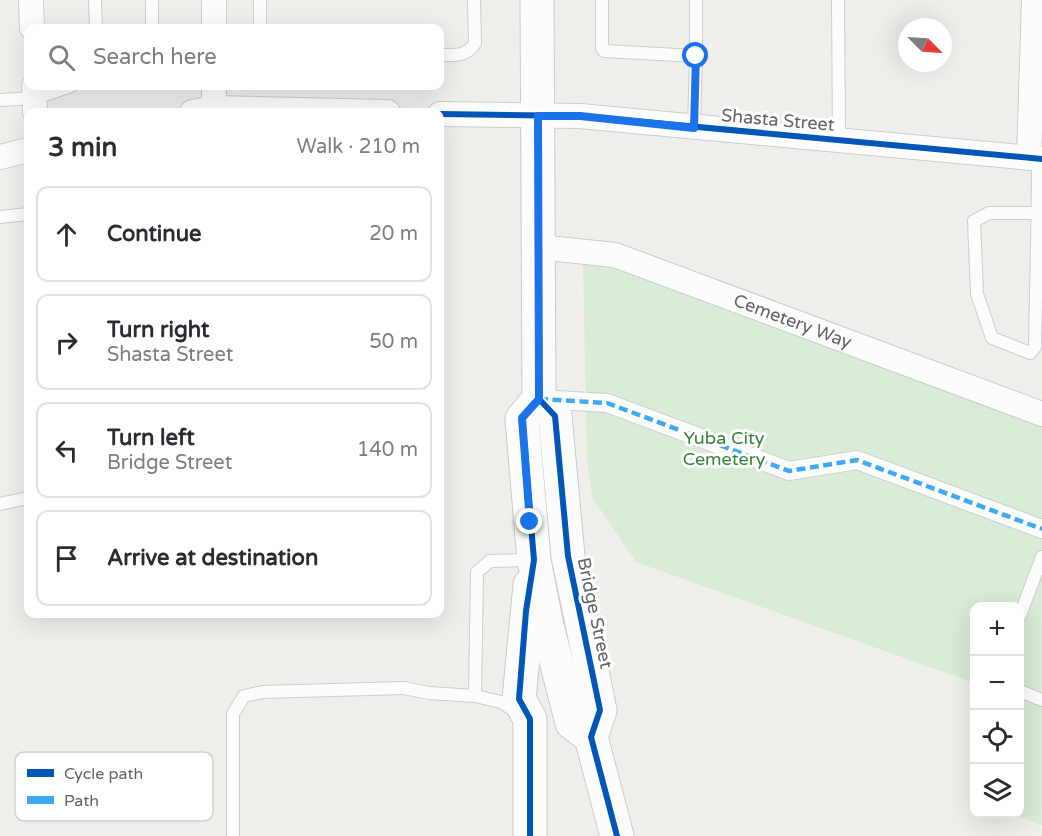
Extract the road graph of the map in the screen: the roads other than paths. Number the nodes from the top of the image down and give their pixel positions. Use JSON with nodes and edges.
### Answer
{"nodes":[{"id":1,"x":31,"y":0,"type":"edge"},
{"id":2,"x":95,"y":0,"type":"edge"},
{"id":3,"x":152,"y":0,"type":"edge"},
{"id":4,"x":214,"y":0,"type":"edge"},
{"id":5,"x":260,"y":0,"type":"edge"},
{"id":6,"x":474,"y":0,"type":"edge"},
{"id":7,"x":537,"y":0,"type":"edge"},
{"id":8,"x":602,"y":0,"type":"edge"},
{"id":9,"x":696,"y":0,"type":"edge"},
{"id":10,"x":838,"y":0,"type":"edge"},
{"id":11,"x":1034,"y":0,"type":"edge"},
{"id":12,"x":32,"y":24,"type":"edge"},
{"id":13,"x":96,"y":24,"type":"edge"},
{"id":14,"x":152,"y":24,"type":"edge"},
{"id":15,"x":214,"y":24,"type":"edge"},
{"id":16,"x":260,"y":24,"type":"edge"},
{"id":17,"x":444,"y":55,"type":"edge"},
{"id":18,"x":696,"y":56,"type":"junction"},
{"id":19,"x":60,"y":90,"type":"edge"},
{"id":20,"x":34,"y":99,"type":"edge"},
{"id":21,"x":0,"y":100,"type":"edge"},
{"id":22,"x":207,"y":102,"type":"edge"},
{"id":23,"x":315,"y":108,"type":"edge"},
{"id":24,"x":444,"y":114,"type":"edge"},
{"id":25,"x":538,"y":116,"type":"junction"},
{"id":26,"x":694,"y":128,"type":"junction"},
{"id":27,"x":839,"y":141,"type":"junction"},
{"id":28,"x":24,"y":151,"type":"edge"},
{"id":29,"x":0,"y":157,"type":"edge"},
{"id":30,"x":1036,"y":159,"type":"edge"},
{"id":31,"x":1040,"y":213,"type":"edge"},
{"id":32,"x":24,"y":214,"type":"edge"},
{"id":33,"x":0,"y":217,"type":"edge"},
{"id":34,"x":538,"y":247,"type":"junction"},
{"id":35,"x":1039,"y":317,"type":"edge"},
{"id":36,"x":539,"y":399,"type":"junction"},
{"id":37,"x":1042,"y":414,"type":"edge"},
{"id":38,"x":24,"y":499,"type":"edge"},
{"id":39,"x":0,"y":504,"type":"edge"},
{"id":40,"x":1042,"y":530,"type":"edge"},
{"id":41,"x":1042,"y":557,"type":"edge"},
{"id":42,"x":534,"y":560,"type":"junction"},
{"id":43,"x":1024,"y":604,"type":"edge"},
{"id":44,"x":1024,"y":693,"type":"edge"},
{"id":45,"x":475,"y":696,"type":"junction"},
{"id":46,"x":1042,"y":700,"type":"edge"},
{"id":47,"x":530,"y":719,"type":"junction"},
{"id":48,"x":591,"y":737,"type":"junction"},
{"id":49,"x":233,"y":836,"type":"edge"},
{"id":50,"x":530,"y":836,"type":"edge"},
{"id":51,"x":617,"y":836,"type":"edge"}],
"edges":[{"from":1,"to":12,"type":"street"},
{"from":2,"to":13,"type":"lane"},
{"from":3,"to":14,"type":"lane"},
{"from":4,"to":15,"type":"street"},
{"from":5,"to":16,"type":"lane"},
{"from":6,"to":17,"type":"lane"},
{"from":7,"to":25,"type":"main road"},
{"from":8,"to":18,"type":"lane"},
{"from":9,"to":18,"type":"lane"},
{"from":10,"to":27,"type":"lane"},
{"from":11,"to":30,"type":"street"},
{"from":18,"to":26,"type":"lane"},
{"from":19,"to":20,"type":"lane"},
{"from":20,"to":21,"type":"lane"},
{"from":22,"to":23,"type":"street"},
{"from":24,"to":25,"type":"street","name":"Shasta Street"},
{"from":25,"to":26,"type":"street","name":"Shasta Street"},
{"from":25,"to":34,"type":"main road"},
{"from":26,"to":27,"type":"street","name":"Shasta Street"},
{"from":27,"to":30,"type":"street","name":"Shasta Street"},
{"from":28,"to":29,"type":"street"},
{"from":30,"to":31,"type":"lane"},
{"from":31,"to":35,"type":"lane"},
{"from":31,"to":35,"type":"lane"},
{"from":32,"to":33,"type":"lane"},
{"from":34,"to":36,"type":"main road"},
{"from":34,"to":37,"type":"street","name":"Cemetery Way"},
{"from":36,"to":40,"type":"street"},
{"from":36,"to":42,"type":"main road"},
{"from":36,"to":48,"type":"main road","name":"Bridge Street"},
{"from":38,"to":39,"type":"lane"},
{"from":41,"to":43,"type":"lane"},
{"from":42,"to":45,"type":"lane"},
{"from":42,"to":47,"type":"main road"},
{"from":42,"to":48,"type":"main road"},
{"from":44,"to":46,"type":"lane"},
{"from":45,"to":47,"type":"lane"},
{"from":45,"to":49,"type":"lane"},
{"from":47,"to":50,"type":"main road"},
{"from":48,"to":51,"type":"main road"}]}
